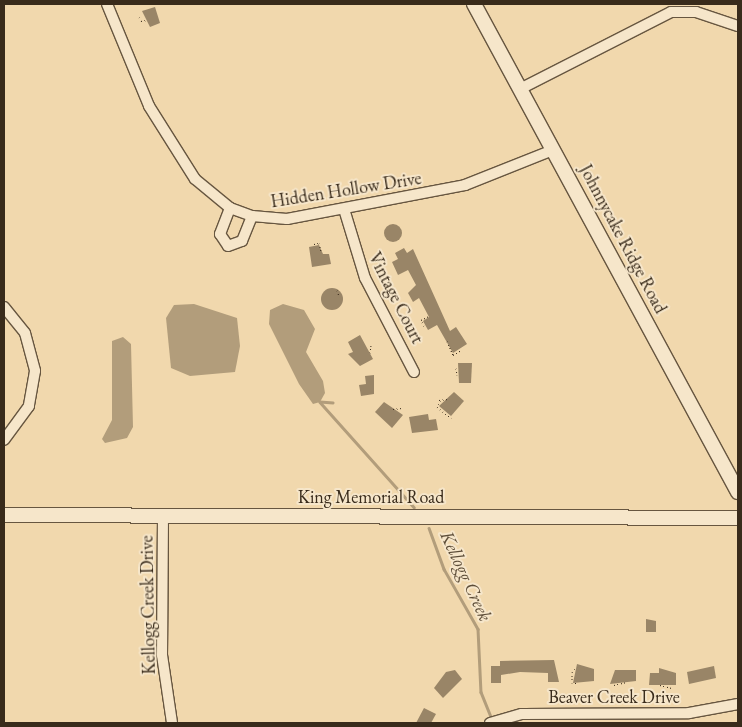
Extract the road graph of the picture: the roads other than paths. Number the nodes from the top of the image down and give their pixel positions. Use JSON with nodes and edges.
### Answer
{"nodes":[{"id":1,"x":107,"y":4,"type":"edge"},
{"id":2,"x":474,"y":4,"type":"edge"},
{"id":3,"x":738,"y":26,"type":"edge"},
{"id":4,"x":520,"y":89,"type":"junction"},
{"id":5,"x":553,"y":150,"type":"junction"},
{"id":6,"x":230,"y":208,"type":"junction"},
{"id":7,"x":344,"y":209,"type":"junction"},
{"id":8,"x":252,"y":216,"type":"junction"},
{"id":9,"x":4,"y":307,"type":"edge"},
{"id":10,"x":414,"y":372,"type":"dead end"},
{"id":11,"x":4,"y":440,"type":"edge"},
{"id":12,"x":738,"y":492,"type":"edge"},
{"id":13,"x":4,"y":515,"type":"edge"},
{"id":14,"x":163,"y":515,"type":"junction"},
{"id":15,"x":738,"y":518,"type":"edge"},
{"id":16,"x":738,"y":704,"type":"edge"},
{"id":17,"x":672,"y":718,"type":"edge"},
{"id":18,"x":172,"y":723,"type":"edge"},
{"id":19,"x":490,"y":723,"type":"edge"}],
"edges":[{"from":1,"to":6,"type":"street","name":"Hidden Hollow Drive"},
{"from":2,"to":4,"type":"street","name":"Johnnycake Ridge Road"},
{"from":3,"to":4,"type":"street"},
{"from":4,"to":5,"type":"street","name":"Johnnycake Ridge Road"},
{"from":5,"to":7,"type":"street","name":"Hidden Hollow Drive"},
{"from":5,"to":12,"type":"street","name":"Johnnycake Ridge Road"},
{"from":6,"to":8,"type":"street","name":"Hidden Hollow Drive"},
{"from":6,"to":8,"type":"street"},
{"from":7,"to":8,"type":"street","name":"Hidden Hollow Drive"},
{"from":7,"to":10,"type":"street","name":"Vintage Court"},
{"from":9,"to":11,"type":"street"},
{"from":13,"to":14,"type":"street","name":"King Memorial Road"},
{"from":14,"to":15,"type":"street","name":"King Memorial Road"},
{"from":14,"to":18,"type":"street","name":"Kellogg Creek Drive"},
{"from":16,"to":17,"type":"street","name":"Beaver Creek Drive"},
{"from":17,"to":19,"type":"street","name":"Beaver Creek Drive"}]}
